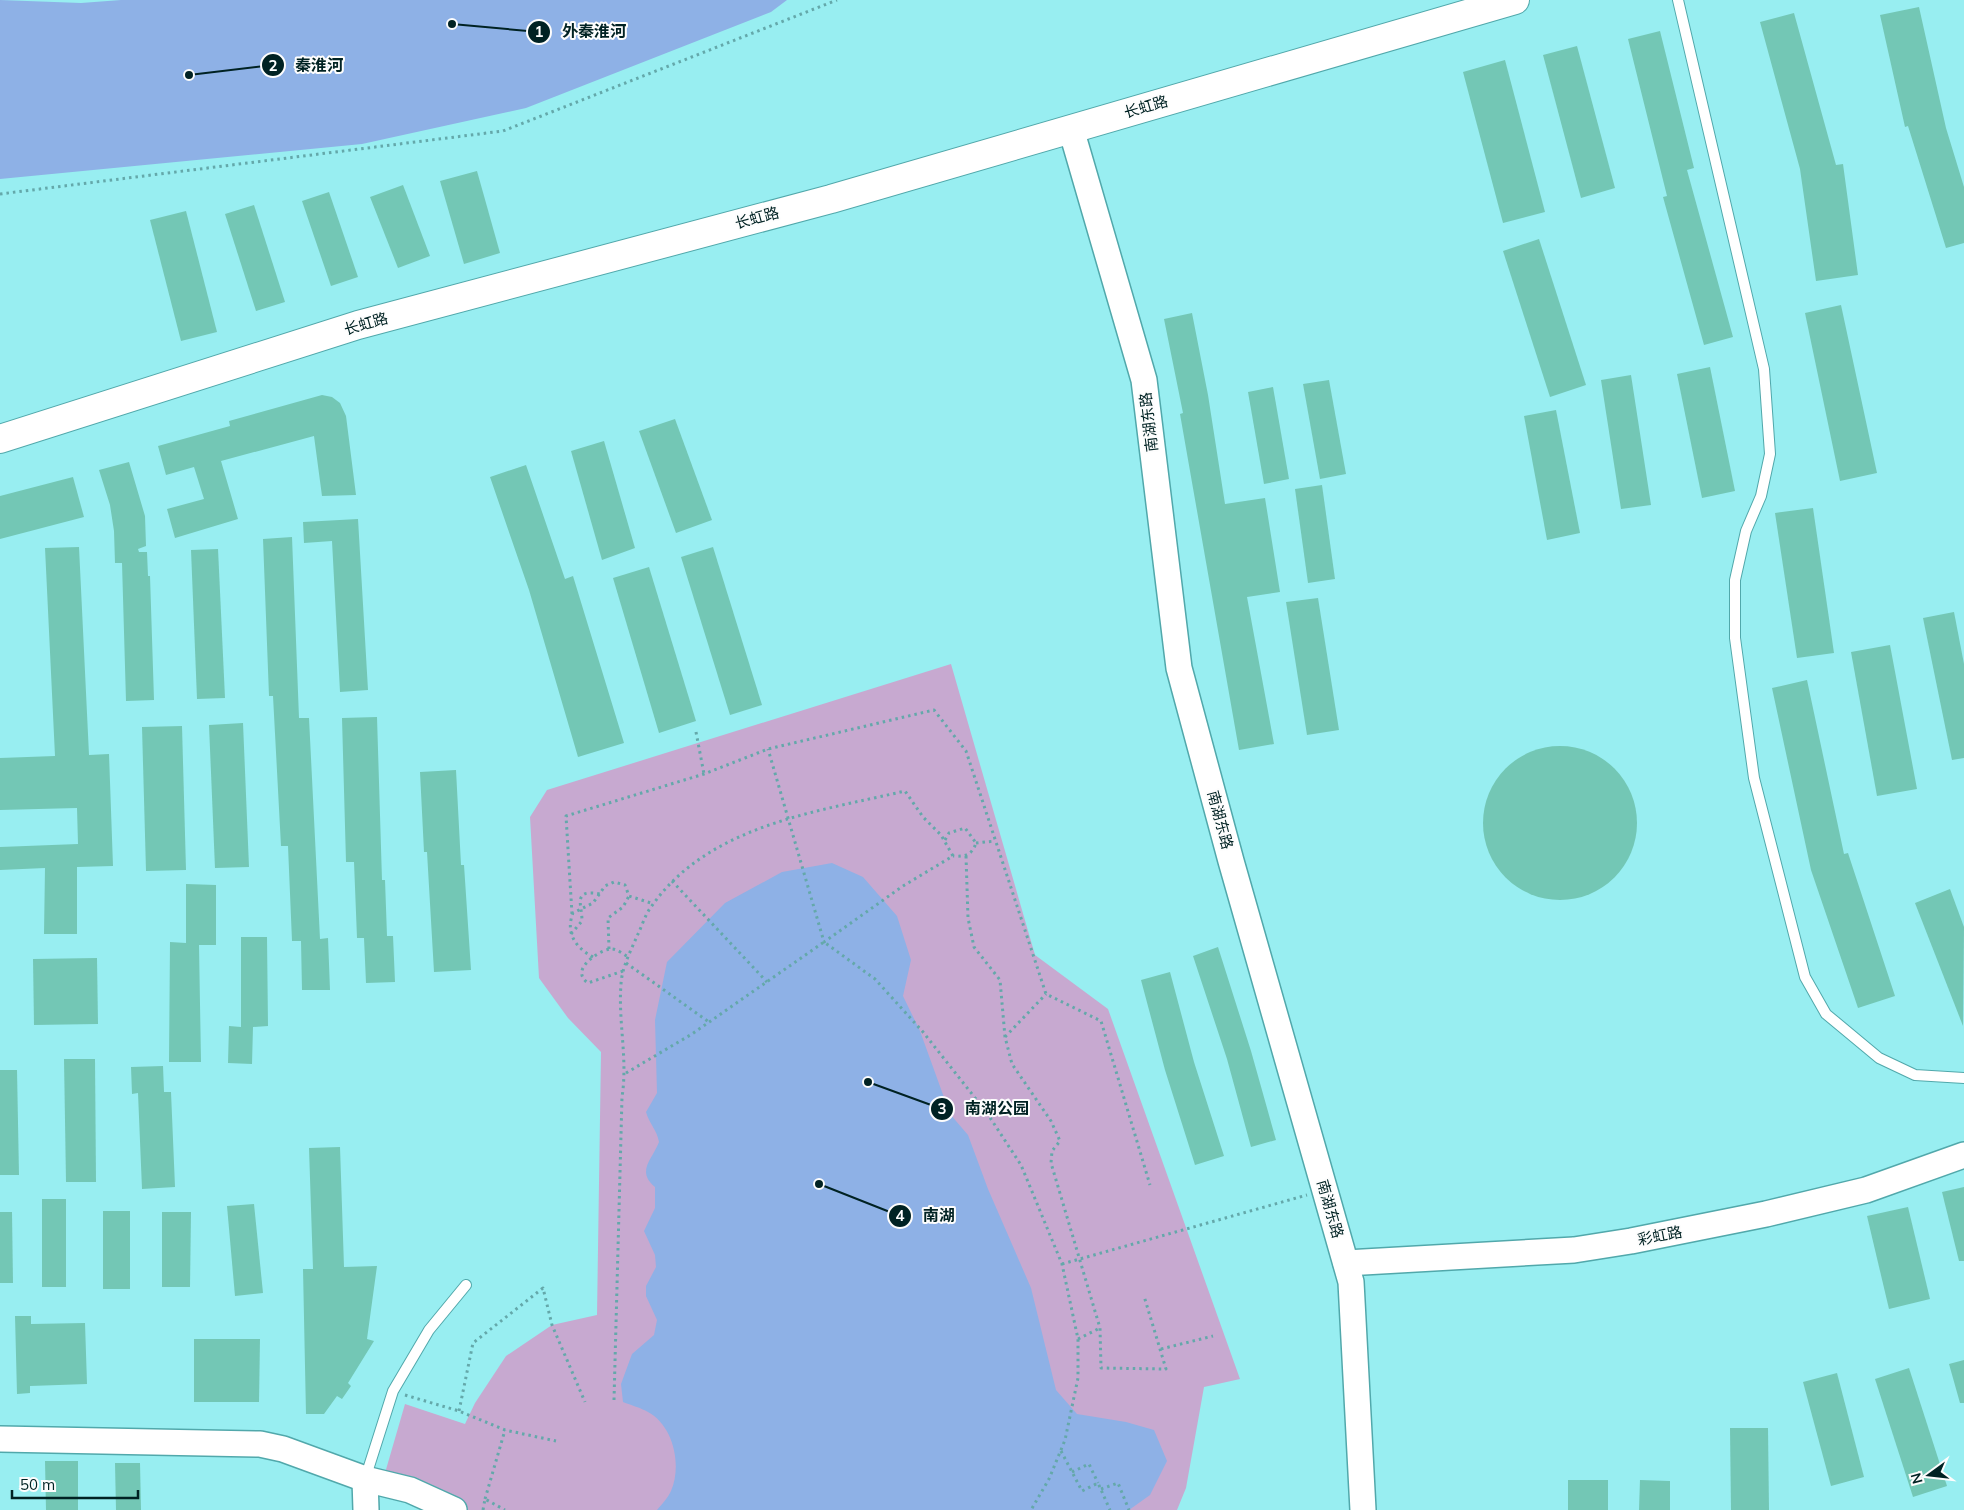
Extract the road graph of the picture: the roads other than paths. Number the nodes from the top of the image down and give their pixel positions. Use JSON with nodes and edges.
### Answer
{"nodes":[{"id":1,"x":1514,"y":0,"type":"edge"},
{"id":2,"x":1678,"y":0,"type":"edge"},
{"id":3,"x":1071,"y":129,"type":"junction"},
{"id":4,"x":0,"y":438,"type":"edge"},
{"id":5,"x":1964,"y":1078,"type":"edge"},
{"id":6,"x":1964,"y":1155,"type":"edge"},
{"id":7,"x":1346,"y":1263,"type":"junction"},
{"id":8,"x":466,"y":1284,"type":"dead end"},
{"id":9,"x":0,"y":1439,"type":"edge"},
{"id":10,"x":365,"y":1479,"type":"junction"},
{"id":11,"x":366,"y":1510,"type":"edge"},
{"id":12,"x":454,"y":1510,"type":"edge"},
{"id":13,"x":1363,"y":1510,"type":"edge"}],
"edges":[{"from":1,"to":3,"type":"main road","name":"长虹路"},
{"from":2,"to":5,"type":"lane"},
{"from":3,"to":4,"type":"main road","name":"长虹路"},
{"from":3,"to":7,"type":"street","name":"南湖东路"},
{"from":6,"to":7,"type":"street","name":"彩虹路"},
{"from":7,"to":13,"type":"street","name":"南湖东路"},
{"from":8,"to":10,"type":"lane"},
{"from":9,"to":10,"type":"street"},
{"from":10,"to":11,"type":"street"},
{"from":10,"to":12,"type":"street"}]}
